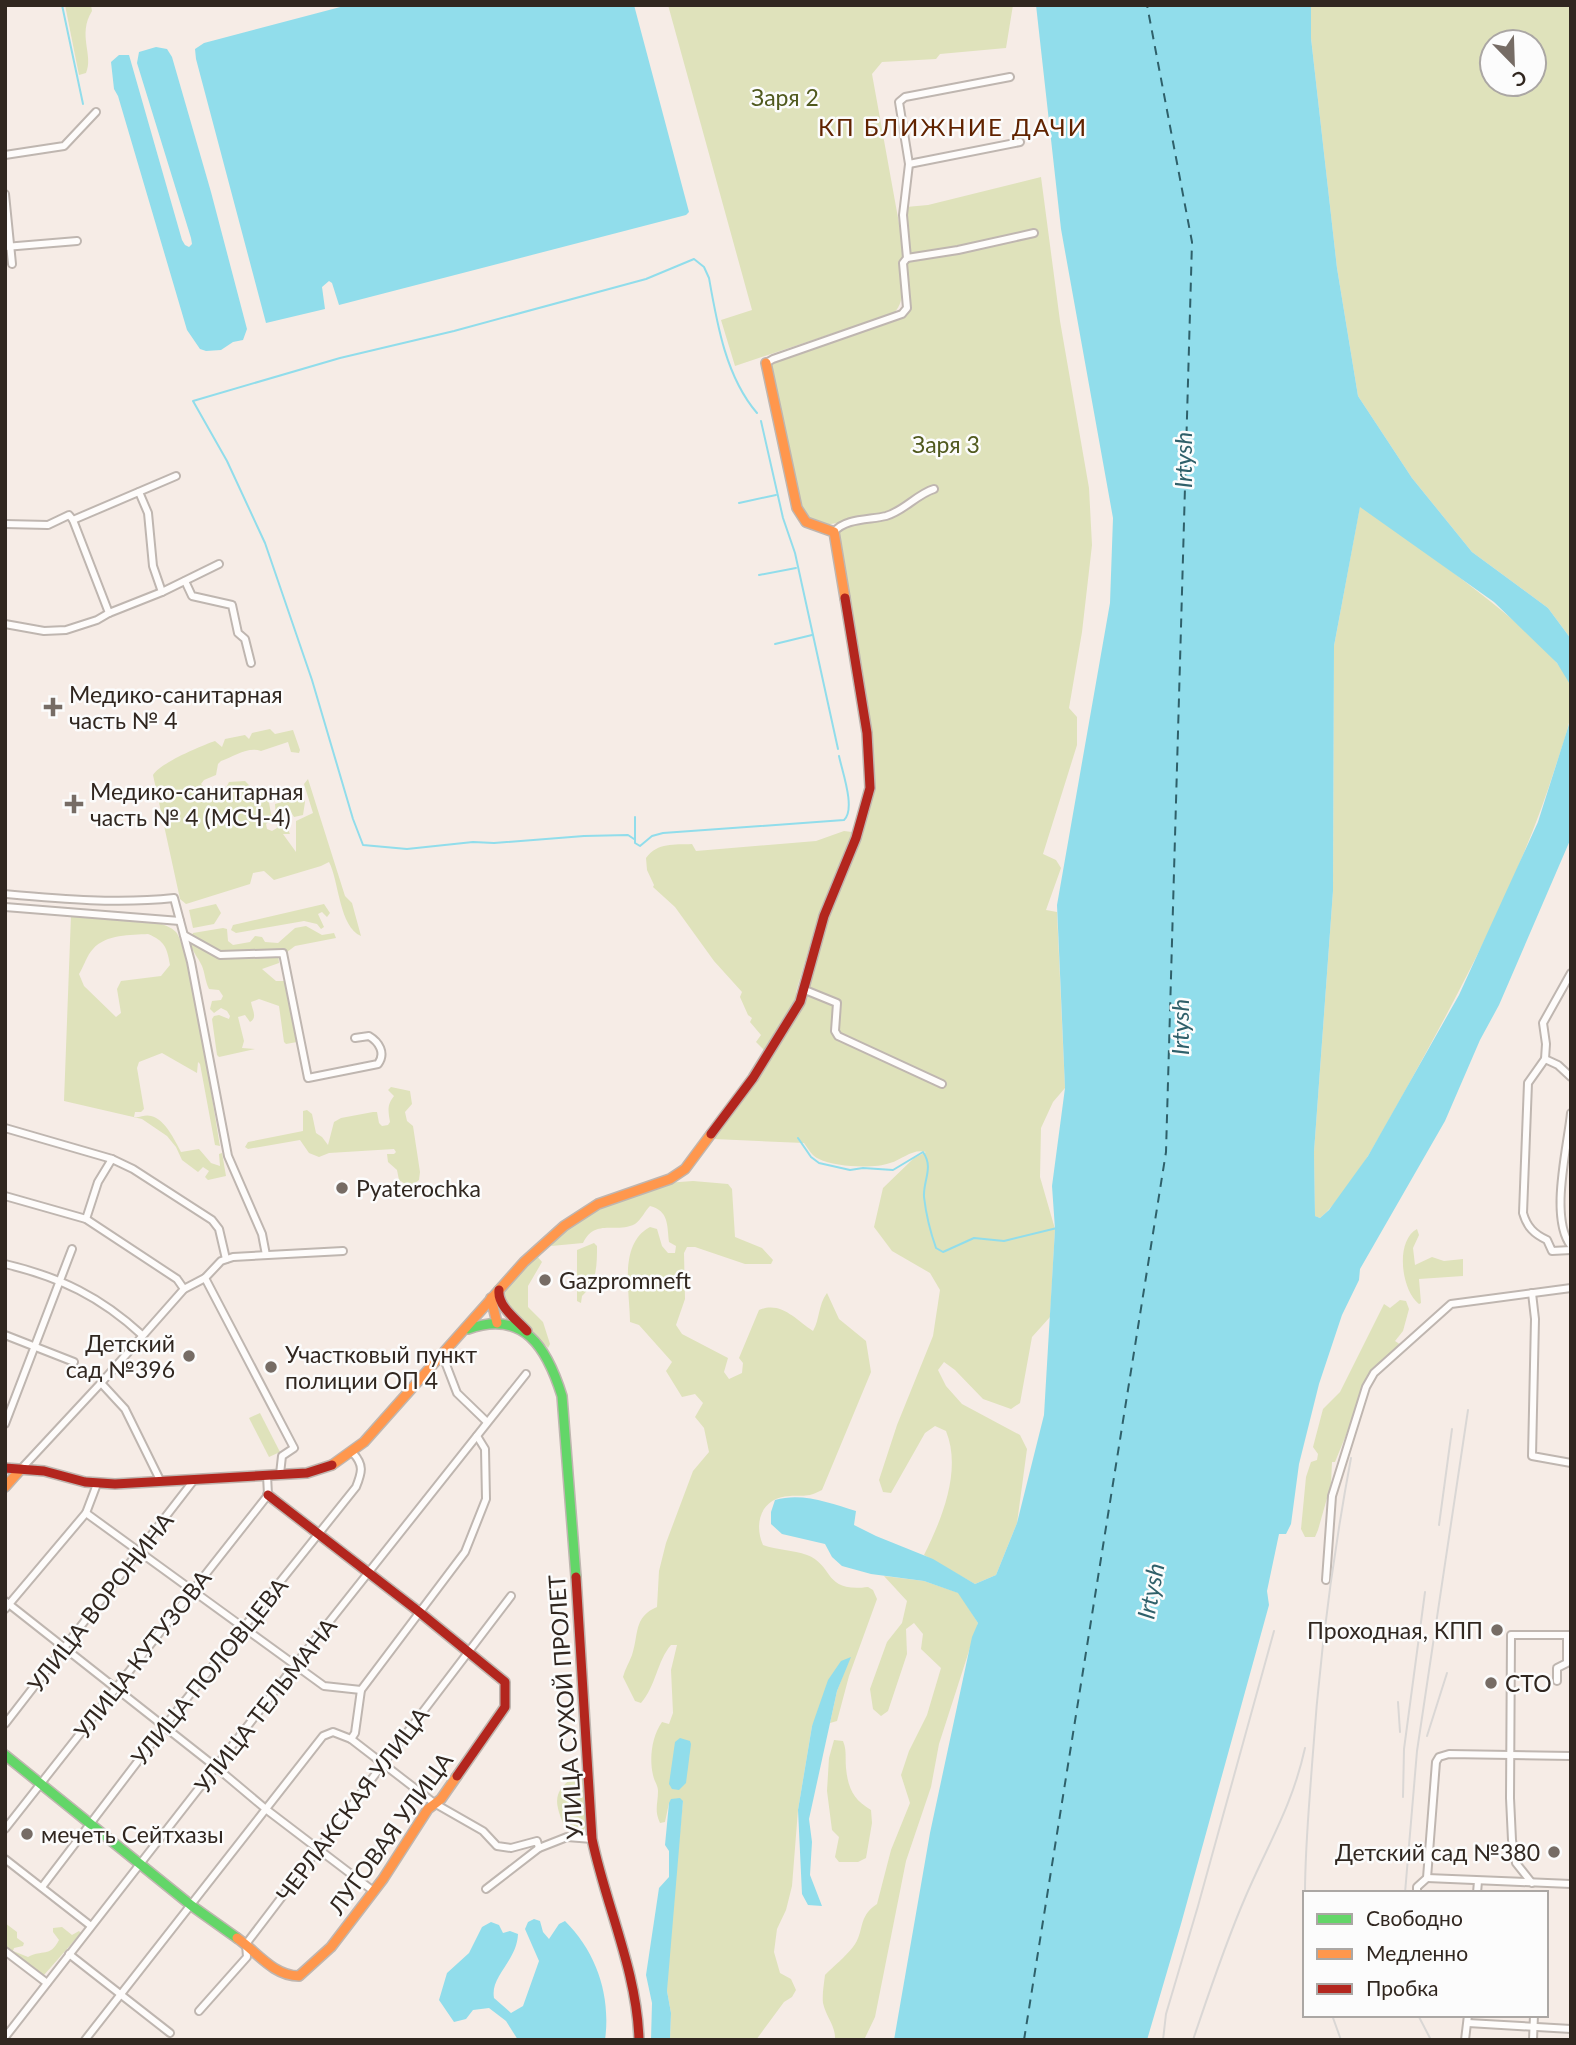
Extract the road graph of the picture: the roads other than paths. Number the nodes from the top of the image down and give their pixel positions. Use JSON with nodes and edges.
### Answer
{"nodes":[{"id":1,"x":1010,"y":77,"type":"dead end"},
{"id":2,"x":96,"y":112,"type":"dead end"},
{"id":3,"x":1020,"y":142,"type":"dead end"},
{"id":4,"x":5,"y":155,"type":"edge"},
{"id":5,"x":909,"y":164,"type":"junction"},
{"id":6,"x":5,"y":194,"type":"edge"},
{"id":7,"x":1034,"y":233,"type":"dead end"},
{"id":8,"x":77,"y":241,"type":"dead end"},
{"id":9,"x":8,"y":247,"type":"edge"},
{"id":10,"x":907,"y":258,"type":"junction"},
{"id":11,"x":12,"y":264,"type":"dead end"},
{"id":12,"x":766,"y":363,"type":"joint"},
{"id":13,"x":176,"y":476,"type":"dead end"},
{"id":14,"x":934,"y":489,"type":"dead end"},
{"id":15,"x":139,"y":492,"type":"junction"},
{"id":16,"x":73,"y":520,"type":"junction"},
{"id":17,"x":5,"y":524,"type":"edge"},
{"id":18,"x":834,"y":532,"type":"junction"},
{"id":19,"x":219,"y":564,"type":"dead end"},
{"id":20,"x":185,"y":581,"type":"junction"},
{"id":21,"x":162,"y":592,"type":"junction"},
{"id":22,"x":109,"y":612,"type":"junction"},
{"id":23,"x":5,"y":624,"type":"edge"},
{"id":24,"x":251,"y":663,"type":"dead end"},
{"id":25,"x":5,"y":894,"type":"edge"},
{"id":26,"x":5,"y":907,"type":"edge"},
{"id":27,"x":180,"y":920,"type":"junction"},
{"id":28,"x":184,"y":935,"type":"junction"},
{"id":29,"x":1571,"y":973,"type":"edge"},
{"id":30,"x":805,"y":989,"type":"junction"},
{"id":31,"x":355,"y":1038,"type":"dead end"},
{"id":32,"x":1545,"y":1059,"type":"junction"},
{"id":33,"x":1571,"y":1077,"type":"edge"},
{"id":34,"x":943,"y":1084,"type":"dead end"},
{"id":35,"x":1571,"y":1113,"type":"edge"},
{"id":36,"x":5,"y":1128,"type":"edge"},
{"id":37,"x":112,"y":1159,"type":"junction"},
{"id":38,"x":5,"y":1196,"type":"edge"},
{"id":39,"x":86,"y":1219,"type":"junction"},
{"id":40,"x":1571,"y":1248,"type":"edge"},
{"id":41,"x":72,"y":1249,"type":"dead end"},
{"id":42,"x":343,"y":1251,"type":"dead end"},
{"id":43,"x":266,"y":1255,"type":"junction"},
{"id":44,"x":226,"y":1259,"type":"junction"},
{"id":45,"x":5,"y":1264,"type":"edge"},
{"id":46,"x":205,"y":1278,"type":"junction"},
{"id":47,"x":60,"y":1281,"type":"junction"},
{"id":48,"x":501,"y":1287,"type":"junction"},
{"id":49,"x":1571,"y":1288,"type":"edge"},
{"id":50,"x":184,"y":1289,"type":"junction"},
{"id":51,"x":1532,"y":1293,"type":"junction"},
{"id":52,"x":491,"y":1298,"type":"junction"},
{"id":53,"x":497,"y":1323,"type":"junction"},
{"id":54,"x":463,"y":1331,"type":"junction"},
{"id":55,"x":5,"y":1335,"type":"edge"},
{"id":56,"x":142,"y":1335,"type":"junction"},
{"id":57,"x":533,"y":1338,"type":"junction"},
{"id":58,"x":36,"y":1347,"type":"junction"},
{"id":59,"x":442,"y":1354,"type":"junction"},
{"id":60,"x":74,"y":1362,"type":"dead end"},
{"id":61,"x":526,"y":1374,"type":"dead end"},
{"id":62,"x":101,"y":1383,"type":"junction"},
{"id":63,"x":487,"y":1422,"type":"junction"},
{"id":64,"x":5,"y":1424,"type":"edge"},
{"id":65,"x":477,"y":1436,"type":"junction"},
{"id":66,"x":353,"y":1453,"type":"junction"},
{"id":67,"x":1571,"y":1463,"type":"edge"},
{"id":68,"x":5,"y":1468,"type":"edge"},
{"id":69,"x":21,"y":1469,"type":"junction"},
{"id":70,"x":281,"y":1474,"type":"junction"},
{"id":71,"x":267,"y":1475,"type":"junction"},
{"id":72,"x":194,"y":1480,"type":"junction"},
{"id":73,"x":160,"y":1482,"type":"junction"},
{"id":74,"x":97,"y":1484,"type":"junction"},
{"id":75,"x":5,"y":1487,"type":"edge"},
{"id":76,"x":268,"y":1495,"type":"junction"},
{"id":77,"x":86,"y":1513,"type":"junction"},
{"id":78,"x":320,"y":1534,"type":"junction"},
{"id":79,"x":139,"y":1552,"type":"junction"},
{"id":80,"x":369,"y":1572,"type":"junction"},
{"id":81,"x":1326,"y":1580,"type":"dead end"},
{"id":82,"x":192,"y":1590,"type":"junction"},
{"id":83,"x":511,"y":1596,"type":"dead end"},
{"id":84,"x":7,"y":1604,"type":"edge"},
{"id":85,"x":418,"y":1611,"type":"junction"},
{"id":86,"x":243,"y":1628,"type":"junction"},
{"id":87,"x":1569,"y":1635,"type":"edge"},
{"id":88,"x":65,"y":1647,"type":"junction"},
{"id":89,"x":468,"y":1651,"type":"junction"},
{"id":90,"x":295,"y":1665,"type":"junction"},
{"id":91,"x":1557,"y":1682,"type":"dead end"},
{"id":92,"x":114,"y":1688,"type":"junction"},
{"id":93,"x":361,"y":1690,"type":"junction"},
{"id":94,"x":5,"y":1724,"type":"edge"},
{"id":95,"x":164,"y":1727,"type":"junction"},
{"id":96,"x":351,"y":1739,"type":"junction"},
{"id":97,"x":5,"y":1755,"type":"edge"},
{"id":98,"x":1511,"y":1755,"type":"junction"},
{"id":99,"x":1571,"y":1756,"type":"edge"},
{"id":100,"x":383,"y":1763,"type":"junction"},
{"id":101,"x":217,"y":1768,"type":"junction"},
{"id":102,"x":41,"y":1783,"type":"junction"},
{"id":103,"x":434,"y":1802,"type":"junction"},
{"id":104,"x":267,"y":1810,"type":"junction"},
{"id":105,"x":90,"y":1823,"type":"junction"},
{"id":106,"x":5,"y":1829,"type":"edge"},
{"id":107,"x":592,"y":1839,"type":"junction"},
{"id":108,"x":538,"y":1845,"type":"junction"},
{"id":109,"x":318,"y":1848,"type":"junction"},
{"id":110,"x":5,"y":1859,"type":"edge"},
{"id":111,"x":140,"y":1863,"type":"junction"},
{"id":112,"x":1427,"y":1878,"type":"junction"},
{"id":113,"x":1478,"y":1881,"type":"junction"},
{"id":114,"x":1532,"y":1883,"type":"junction"},
{"id":115,"x":1542,"y":1884,"type":"junction"},
{"id":116,"x":1571,"y":1884,"type":"edge"},
{"id":117,"x":42,"y":1887,"type":"junction"},
{"id":118,"x":486,"y":1889,"type":"dead end"},
{"id":119,"x":372,"y":1890,"type":"junction"},
{"id":120,"x":1417,"y":1891,"type":"edge"},
{"id":121,"x":1477,"y":1891,"type":"edge"},
{"id":122,"x":1542,"y":1891,"type":"edge"},
{"id":123,"x":192,"y":1906,"type":"junction"},
{"id":124,"x":91,"y":1926,"type":"junction"},
{"id":125,"x":246,"y":1944,"type":"junction"},
{"id":126,"x":5,"y":1951,"type":"edge"},
{"id":127,"x":69,"y":1954,"type":"junction"},
{"id":128,"x":47,"y":1983,"type":"junction"},
{"id":129,"x":121,"y":1995,"type":"junction"},
{"id":130,"x":199,"y":2011,"type":"dead end"},
{"id":131,"x":1534,"y":2017,"type":"edge"},
{"id":132,"x":1468,"y":2019,"type":"edge"},
{"id":133,"x":1534,"y":2027,"type":"junction"},
{"id":134,"x":1571,"y":2029,"type":"edge"},
{"id":135,"x":170,"y":2033,"type":"dead end"},
{"id":136,"x":6,"y":2036,"type":"edge"},
{"id":137,"x":85,"y":2040,"type":"edge"},
{"id":138,"x":639,"y":2040,"type":"edge"},
{"id":139,"x":1465,"y":2040,"type":"edge"},
{"id":140,"x":1533,"y":2040,"type":"edge"}],
"edges":[{"from":1,"to":5,"type":"street"},
{"from":2,"to":4,"type":"street"},
{"from":3,"to":5,"type":"street"},
{"from":5,"to":10,"type":"street"},
{"from":6,"to":9,"type":"street"},
{"from":7,"to":10,"type":"street"},
{"from":8,"to":9,"type":"street"},
{"from":9,"to":11,"type":"street"},
{"from":10,"to":12,"type":"street"},
{"from":12,"to":18,"type":"street"},
{"from":13,"to":15,"type":"street"},
{"from":14,"to":18,"type":"street"},
{"from":15,"to":16,"type":"street"},
{"from":15,"to":21,"type":"street"},
{"from":16,"to":17,"type":"street"},
{"from":16,"to":22,"type":"street"},
{"from":18,"to":30,"type":"street"},
{"from":19,"to":20,"type":"street"},
{"from":20,"to":21,"type":"street"},
{"from":20,"to":24,"type":"street"},
{"from":21,"to":22,"type":"street"},
{"from":22,"to":23,"type":"street"},
{"from":25,"to":27,"type":"street"},
{"from":26,"to":27,"type":"street"},
{"from":27,"to":28,"type":"street"},
{"from":28,"to":31,"type":"street"},
{"from":28,"to":43,"type":"street"},
{"from":29,"to":32,"type":"street"},
{"from":30,"to":34,"type":"street"},
{"from":30,"to":48,"type":"street"},
{"from":32,"to":33,"type":"street"},
{"from":32,"to":40,"type":"street"},
{"from":35,"to":40,"type":"street"},
{"from":36,"to":37,"type":"street"},
{"from":37,"to":39,"type":"street"},
{"from":37,"to":44,"type":"street"},
{"from":38,"to":39,"type":"street"},
{"from":39,"to":50,"type":"street"},
{"from":41,"to":47,"type":"street"},
{"from":42,"to":43,"type":"street"},
{"from":43,"to":44,"type":"street"},
{"from":44,"to":46,"type":"street"},
{"from":45,"to":47,"type":"street"},
{"from":46,"to":50,"type":"street"},
{"from":46,"to":70,"type":"street"},
{"from":47,"to":56,"type":"street"},
{"from":47,"to":58,"type":"street"},
{"from":48,"to":52,"type":"street"},
{"from":48,"to":57,"type":"street","name":"УЛИЦА СУХОЙ ПРОЛЕТ"},
{"from":49,"to":51,"type":"street"},
{"from":50,"to":56,"type":"street"},
{"from":51,"to":67,"type":"street"},
{"from":51,"to":81,"type":"street"},
{"from":52,"to":53,"type":"street"},
{"from":52,"to":54,"type":"street"},
{"from":53,"to":54,"type":"street"},
{"from":53,"to":57,"type":"street"},
{"from":54,"to":59,"type":"street"},
{"from":55,"to":58,"type":"street"},
{"from":56,"to":62,"type":"street"},
{"from":57,"to":107,"type":"street","name":"УЛИЦА СУХОЙ ПРОЛЕТ"},
{"from":58,"to":60,"type":"street"},
{"from":58,"to":64,"type":"street"},
{"from":59,"to":63,"type":"street"},
{"from":59,"to":66,"type":"street"},
{"from":61,"to":63,"type":"street","name":"УЛИЦА ТЕЛЬМАНА"},
{"from":62,"to":69,"type":"street"},
{"from":62,"to":73,"type":"street"},
{"from":63,"to":65,"type":"street","name":"УЛИЦА ТЕЛЬМАНА"},
{"from":65,"to":80,"type":"street","name":"УЛИЦА ТЕЛЬМАНА"},
{"from":65,"to":85,"type":"street"},
{"from":66,"to":70,"type":"street"},
{"from":66,"to":78,"type":"street","name":"УЛИЦА ПОЛОВЦЕВА"},
{"from":68,"to":69,"type":"street"},
{"from":69,"to":74,"type":"street"},
{"from":69,"to":75,"type":"street"},
{"from":70,"to":71,"type":"street"},
{"from":71,"to":72,"type":"street"},
{"from":71,"to":76,"type":"street"},
{"from":72,"to":73,"type":"street"},
{"from":72,"to":79,"type":"street","name":"УЛИЦА ВОРОНИНА"},
{"from":73,"to":74,"type":"street"},
{"from":74,"to":77,"type":"street"},
{"from":76,"to":78,"type":"street"},
{"from":76,"to":82,"type":"street","name":"УЛИЦА КУТУЗОВА"},
{"from":77,"to":79,"type":"street"},
{"from":77,"to":84,"type":"street"},
{"from":78,"to":80,"type":"street"},
{"from":78,"to":86,"type":"street","name":"УЛИЦА ПОЛОВЦЕВА"},
{"from":79,"to":82,"type":"street"},
{"from":79,"to":88,"type":"street","name":"УЛИЦА ВОРОНИНА"},
{"from":80,"to":85,"type":"street"},
{"from":80,"to":90,"type":"street","name":"УЛИЦА ТЕЛЬМАНА"},
{"from":82,"to":86,"type":"street"},
{"from":82,"to":92,"type":"street","name":"УЛИЦА КУТУЗОВА"},
{"from":83,"to":89,"type":"street","name":"ЧЕРЛАКСКАЯ УЛИЦА"},
{"from":84,"to":88,"type":"street"},
{"from":85,"to":89,"type":"street"},
{"from":85,"to":93,"type":"street"},
{"from":86,"to":90,"type":"street"},
{"from":86,"to":95,"type":"street","name":"УЛИЦА ПОЛОВЦЕВА"},
{"from":87,"to":91,"type":"street"},
{"from":87,"to":98,"type":"street"},
{"from":88,"to":92,"type":"street"},
{"from":88,"to":94,"type":"street","name":"УЛИЦА ВОРОНИНА"},
{"from":89,"to":100,"type":"street","name":"ЧЕРЛАКСКАЯ УЛИЦА"},
{"from":89,"to":103,"type":"street","name":"ЛУГОВАЯ УЛИЦА"},
{"from":90,"to":93,"type":"street"},
{"from":90,"to":101,"type":"street","name":"УЛИЦА ТЕЛЬМАНА"},
{"from":92,"to":95,"type":"street"},
{"from":92,"to":102,"type":"street","name":"УЛИЦА КУТУЗОВА"},
{"from":93,"to":96,"type":"street"},
{"from":95,"to":101,"type":"street"},
{"from":95,"to":105,"type":"street","name":"УЛИЦА ПОЛОВЦЕВА"},
{"from":96,"to":100,"type":"street"},
{"from":96,"to":104,"type":"street"},
{"from":97,"to":102,"type":"street"},
{"from":98,"to":99,"type":"street"},
{"from":98,"to":112,"type":"street"},
{"from":98,"to":114,"type":"street"},
{"from":100,"to":103,"type":"street"},
{"from":100,"to":109,"type":"street","name":"ЧЕРЛАКСКАЯ УЛИЦА"},
{"from":101,"to":104,"type":"street"},
{"from":101,"to":111,"type":"street","name":"УЛИЦА ТЕЛЬМАНА"},
{"from":102,"to":105,"type":"street"},
{"from":102,"to":106,"type":"street","name":"УЛИЦА КУТУЗОВА"},
{"from":103,"to":108,"type":"street"},
{"from":103,"to":119,"type":"street","name":"ЛУГОВАЯ УЛИЦА"},
{"from":104,"to":109,"type":"street"},
{"from":104,"to":123,"type":"street"},
{"from":105,"to":111,"type":"street"},
{"from":105,"to":117,"type":"street","name":"УЛИЦА ПОЛОВЦЕВА"},
{"from":107,"to":108,"type":"street"},
{"from":107,"to":138,"type":"street","name":"УЛИЦА СУХОЙ ПРОЛЕТ"},
{"from":108,"to":118,"type":"street"},
{"from":109,"to":119,"type":"street"},
{"from":109,"to":125,"type":"street","name":"ЧЕРЛАКСКАЯ УЛИЦА"},
{"from":110,"to":117,"type":"street"},
{"from":111,"to":123,"type":"street"},
{"from":111,"to":124,"type":"street","name":"УЛИЦА ТЕЛЬМАНА"},
{"from":112,"to":113,"type":"street"},
{"from":112,"to":120,"type":"street"},
{"from":113,"to":114,"type":"street"},
{"from":113,"to":121,"type":"street"},
{"from":114,"to":115,"type":"street"},
{"from":115,"to":116,"type":"street"},
{"from":115,"to":122,"type":"street"},
{"from":117,"to":124,"type":"street"},
{"from":119,"to":125,"type":"street","name":"ЛУГОВАЯ УЛИЦА"},
{"from":123,"to":125,"type":"street"},
{"from":123,"to":129,"type":"street"},
{"from":124,"to":127,"type":"street","name":"УЛИЦА ТЕЛЬМАНА"},
{"from":125,"to":130,"type":"street","name":"ЧЕРЛАКСКАЯ УЛИЦА"},
{"from":126,"to":128,"type":"street"},
{"from":127,"to":128,"type":"street","name":"УЛИЦА ТЕЛЬМАНА"},
{"from":127,"to":129,"type":"street"},
{"from":128,"to":136,"type":"street","name":"УЛИЦА ТЕЛЬМАНА"},
{"from":129,"to":135,"type":"street"},
{"from":129,"to":137,"type":"street"},
{"from":131,"to":133,"type":"street"},
{"from":132,"to":133,"type":"street"},
{"from":132,"to":139,"type":"street"},
{"from":133,"to":134,"type":"street"},
{"from":133,"to":140,"type":"street"}]}
